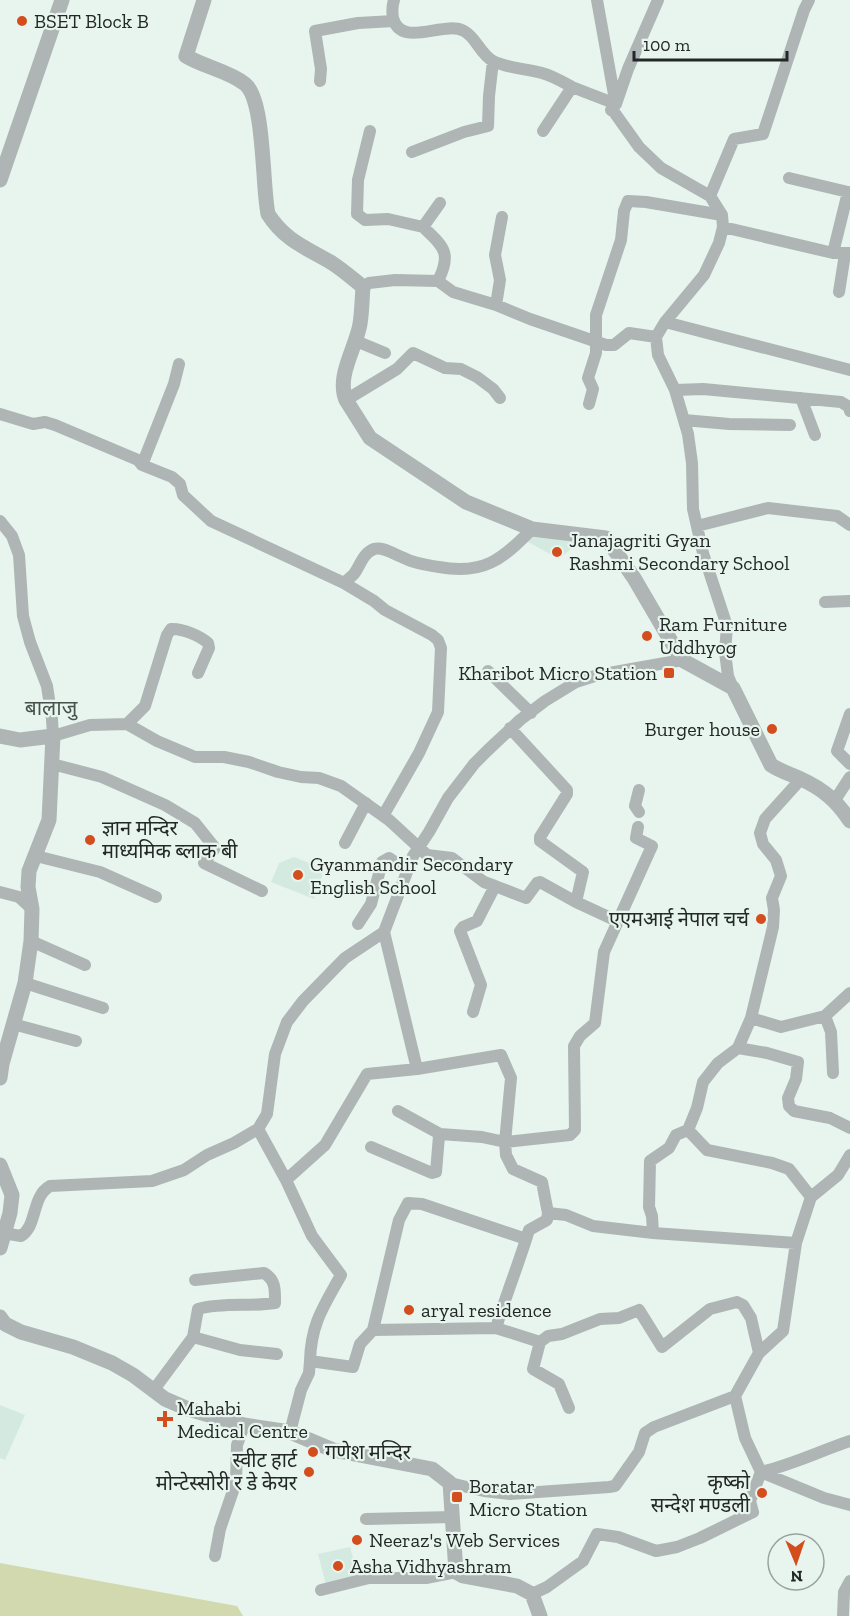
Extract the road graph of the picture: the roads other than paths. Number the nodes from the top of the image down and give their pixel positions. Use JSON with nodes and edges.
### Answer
{"nodes":[{"id":1,"x":62,"y":0,"type":"edge"},
{"id":2,"x":204,"y":0,"type":"edge"},
{"id":3,"x":394,"y":0,"type":"edge"},
{"id":4,"x":597,"y":0,"type":"edge"},
{"id":5,"x":658,"y":0,"type":"edge"},
{"id":6,"x":809,"y":0,"type":"edge"},
{"id":7,"x":394,"y":21,"type":"junction"},
{"id":8,"x":493,"y":62,"type":"junction"},
{"id":9,"x":320,"y":81,"type":"dead end"},
{"id":10,"x":572,"y":87,"type":"junction"},
{"id":11,"x":616,"y":104,"type":"junction"},
{"id":12,"x":370,"y":131,"type":"dead end"},
{"id":13,"x":543,"y":131,"type":"dead end"},
{"id":14,"x":412,"y":152,"type":"dead end"},
{"id":15,"x":789,"y":178,"type":"dead end"},
{"id":16,"x":0,"y":180,"type":"edge"},
{"id":17,"x":711,"y":196,"type":"junction"},
{"id":18,"x":440,"y":203,"type":"dead end"},
{"id":19,"x":502,"y":217,"type":"dead end"},
{"id":20,"x":723,"y":221,"type":"junction"},
{"id":21,"x":423,"y":227,"type":"junction"},
{"id":22,"x":843,"y":253,"type":"edge"},
{"id":23,"x":438,"y":281,"type":"junction"},
{"id":24,"x":363,"y":286,"type":"junction"},
{"id":25,"x":839,"y":292,"type":"dead end"},
{"id":26,"x":496,"y":305,"type":"junction"},
{"id":27,"x":665,"y":322,"type":"junction"},
{"id":28,"x":656,"y":337,"type":"junction"},
{"id":29,"x":356,"y":341,"type":"junction"},
{"id":30,"x":597,"y":342,"type":"junction"},
{"id":31,"x":385,"y":353,"type":"dead end"},
{"id":32,"x":179,"y":364,"type":"dead end"},
{"id":33,"x":850,"y":370,"type":"edge"},
{"id":34,"x":675,"y":390,"type":"junction"},
{"id":35,"x":500,"y":398,"type":"dead end"},
{"id":36,"x":801,"y":398,"type":"junction"},
{"id":37,"x":346,"y":400,"type":"junction"},
{"id":38,"x":589,"y":404,"type":"dead end"},
{"id":39,"x":850,"y":411,"type":"edge"},
{"id":40,"x":0,"y":414,"type":"edge"},
{"id":41,"x":684,"y":420,"type":"junction"},
{"id":42,"x":790,"y":425,"type":"dead end"},
{"id":43,"x":815,"y":435,"type":"dead end"},
{"id":44,"x":142,"y":465,"type":"junction"},
{"id":45,"x":0,"y":522,"type":"edge"},
{"id":46,"x":850,"y":525,"type":"edge"},
{"id":47,"x":697,"y":526,"type":"junction"},
{"id":48,"x":532,"y":529,"type":"junction"},
{"id":49,"x":344,"y":583,"type":"junction"},
{"id":50,"x":850,"y":601,"type":"edge"},
{"id":51,"x":825,"y":602,"type":"dead end"},
{"id":52,"x":682,"y":660,"type":"junction"},
{"id":53,"x":488,"y":671,"type":"dead end"},
{"id":54,"x":198,"y":673,"type":"dead end"},
{"id":55,"x":733,"y":688,"type":"junction"},
{"id":56,"x":531,"y":713,"type":"junction"},
{"id":57,"x":850,"y":714,"type":"edge"},
{"id":58,"x":128,"y":724,"type":"junction"},
{"id":59,"x":510,"y":728,"type":"junction"},
{"id":60,"x":0,"y":736,"type":"edge"},
{"id":61,"x":52,"y":736,"type":"junction"},
{"id":62,"x":52,"y":764,"type":"junction"},
{"id":63,"x":850,"y":764,"type":"edge"},
{"id":64,"x":850,"y":777,"type":"edge"},
{"id":65,"x":796,"y":784,"type":"junction"},
{"id":66,"x":639,"y":790,"type":"dead end"},
{"id":67,"x":835,"y":800,"type":"junction"},
{"id":68,"x":366,"y":803,"type":"junction"},
{"id":69,"x":639,"y":812,"type":"dead end"},
{"id":70,"x":383,"y":816,"type":"junction"},
{"id":71,"x":850,"y":821,"type":"edge"},
{"id":72,"x":638,"y":827,"type":"dead end"},
{"id":73,"x":345,"y":843,"type":"dead end"},
{"id":74,"x":418,"y":848,"type":"junction"},
{"id":75,"x":36,"y":856,"type":"junction"},
{"id":76,"x":406,"y":870,"type":"junction"},
{"id":77,"x":495,"y":886,"type":"junction"},
{"id":78,"x":262,"y":891,"type":"dead end"},
{"id":79,"x":0,"y":892,"type":"edge"},
{"id":80,"x":156,"y":897,"type":"dead end"},
{"id":81,"x":576,"y":902,"type":"junction"},
{"id":82,"x":32,"y":909,"type":"junction"},
{"id":83,"x":358,"y":924,"type":"dead end"},
{"id":84,"x":615,"y":926,"type":"junction"},
{"id":85,"x":384,"y":932,"type":"junction"},
{"id":86,"x":31,"y":941,"type":"junction"},
{"id":87,"x":85,"y":965,"type":"dead end"},
{"id":88,"x":25,"y":983,"type":"junction"},
{"id":89,"x":850,"y":993,"type":"edge"},
{"id":90,"x":103,"y":1008,"type":"dead end"},
{"id":91,"x":473,"y":1012,"type":"dead end"},
{"id":92,"x":825,"y":1016,"type":"junction"},
{"id":93,"x":751,"y":1018,"type":"junction"},
{"id":94,"x":12,"y":1024,"type":"junction"},
{"id":95,"x":76,"y":1041,"type":"dead end"},
{"id":96,"x":738,"y":1048,"type":"junction"},
{"id":97,"x":417,"y":1069,"type":"junction"},
{"id":98,"x":833,"y":1073,"type":"dead end"},
{"id":99,"x":0,"y":1078,"type":"edge"},
{"id":100,"x":398,"y":1111,"type":"dead end"},
{"id":101,"x":850,"y":1128,"type":"edge"},
{"id":102,"x":258,"y":1129,"type":"junction"},
{"id":103,"x":688,"y":1130,"type":"junction"},
{"id":104,"x":440,"y":1134,"type":"junction"},
{"id":105,"x":505,"y":1142,"type":"junction"},
{"id":106,"x":371,"y":1147,"type":"dead end"},
{"id":107,"x":850,"y":1155,"type":"edge"},
{"id":108,"x":0,"y":1165,"type":"edge"},
{"id":109,"x":286,"y":1180,"type":"junction"},
{"id":110,"x":811,"y":1197,"type":"junction"},
{"id":111,"x":548,"y":1213,"type":"junction"},
{"id":112,"x":653,"y":1233,"type":"junction"},
{"id":113,"x":526,"y":1239,"type":"junction"},
{"id":114,"x":1,"y":1241,"type":"edge"},
{"id":115,"x":796,"y":1243,"type":"junction"},
{"id":116,"x":195,"y":1280,"type":"dead end"},
{"id":117,"x":0,"y":1317,"type":"edge"},
{"id":118,"x":496,"y":1328,"type":"junction"},
{"id":119,"x":373,"y":1330,"type":"junction"},
{"id":120,"x":193,"y":1337,"type":"junction"},
{"id":121,"x":540,"y":1342,"type":"junction"},
{"id":122,"x":759,"y":1353,"type":"junction"},
{"id":123,"x":277,"y":1354,"type":"dead end"},
{"id":124,"x":310,"y":1361,"type":"junction"},
{"id":125,"x":153,"y":1391,"type":"junction"},
{"id":126,"x":735,"y":1396,"type":"junction"},
{"id":127,"x":569,"y":1407,"type":"dead end"},
{"id":128,"x":244,"y":1425,"type":"junction"},
{"id":129,"x":290,"y":1432,"type":"junction"},
{"id":130,"x":850,"y":1441,"type":"edge"},
{"id":131,"x":761,"y":1472,"type":"junction"},
{"id":132,"x":450,"y":1483,"type":"junction"},
{"id":133,"x":850,"y":1505,"type":"edge"},
{"id":134,"x":453,"y":1517,"type":"junction"},
{"id":135,"x":366,"y":1519,"type":"dead end"},
{"id":136,"x":215,"y":1556,"type":"dead end"},
{"id":137,"x":456,"y":1572,"type":"junction"},
{"id":138,"x":850,"y":1581,"type":"edge"},
{"id":139,"x":321,"y":1590,"type":"dead end"},
{"id":140,"x":532,"y":1594,"type":"junction"},
{"id":141,"x":540,"y":1616,"type":"edge"},
{"id":142,"x":843,"y":1616,"type":"edge"}],
"edges":[{"from":1,"to":16,"type":"street"},
{"from":2,"to":24,"type":"street"},
{"from":3,"to":7,"type":"street"},
{"from":4,"to":11,"type":"street"},
{"from":5,"to":11,"type":"street"},
{"from":6,"to":17,"type":"street"},
{"from":7,"to":8,"type":"street"},
{"from":7,"to":9,"type":"street"},
{"from":8,"to":10,"type":"street"},
{"from":8,"to":14,"type":"street"},
{"from":10,"to":11,"type":"street"},
{"from":10,"to":13,"type":"street"},
{"from":11,"to":17,"type":"street"},
{"from":12,"to":21,"type":"street"},
{"from":15,"to":22,"type":"street"},
{"from":17,"to":20,"type":"street"},
{"from":18,"to":21,"type":"street"},
{"from":19,"to":26,"type":"street"},
{"from":20,"to":22,"type":"street"},
{"from":20,"to":27,"type":"street"},
{"from":20,"to":30,"type":"street"},
{"from":21,"to":23,"type":"street"},
{"from":22,"to":25,"type":"street"},
{"from":23,"to":24,"type":"street"},
{"from":23,"to":26,"type":"street"},
{"from":24,"to":29,"type":"street"},
{"from":26,"to":30,"type":"street"},
{"from":27,"to":28,"type":"street"},
{"from":27,"to":33,"type":"street"},
{"from":28,"to":30,"type":"street"},
{"from":28,"to":34,"type":"street"},
{"from":29,"to":31,"type":"street"},
{"from":29,"to":37,"type":"street"},
{"from":30,"to":38,"type":"street"},
{"from":32,"to":44,"type":"street"},
{"from":34,"to":36,"type":"street"},
{"from":34,"to":41,"type":"street"},
{"from":35,"to":37,"type":"street"},
{"from":36,"to":39,"type":"street"},
{"from":36,"to":43,"type":"street"},
{"from":37,"to":48,"type":"street"},
{"from":40,"to":44,"type":"street"},
{"from":41,"to":42,"type":"street"},
{"from":41,"to":47,"type":"street"},
{"from":44,"to":49,"type":"street"},
{"from":45,"to":61,"type":"street"},
{"from":46,"to":47,"type":"street"},
{"from":47,"to":55,"type":"street"},
{"from":48,"to":49,"type":"street"},
{"from":48,"to":52,"type":"street"},
{"from":49,"to":70,"type":"street"},
{"from":50,"to":51,"type":"street"},
{"from":52,"to":55,"type":"street"},
{"from":52,"to":56,"type":"street"},
{"from":53,"to":56,"type":"street"},
{"from":54,"to":58,"type":"street"},
{"from":55,"to":65,"type":"street"},
{"from":56,"to":59,"type":"street"},
{"from":57,"to":63,"type":"street"},
{"from":58,"to":61,"type":"street"},
{"from":58,"to":68,"type":"street"},
{"from":59,"to":74,"type":"street"},
{"from":59,"to":81,"type":"street"},
{"from":60,"to":61,"type":"street"},
{"from":61,"to":62,"type":"street"},
{"from":62,"to":75,"type":"street"},
{"from":62,"to":78,"type":"street"},
{"from":64,"to":67,"type":"street"},
{"from":65,"to":67,"type":"street"},
{"from":65,"to":93,"type":"street"},
{"from":66,"to":69,"type":"street"},
{"from":67,"to":71,"type":"street"},
{"from":68,"to":70,"type":"street"},
{"from":68,"to":73,"type":"street"},
{"from":70,"to":74,"type":"street"},
{"from":72,"to":84,"type":"street"},
{"from":74,"to":76,"type":"street"},
{"from":74,"to":77,"type":"street"},
{"from":75,"to":80,"type":"street"},
{"from":75,"to":82,"type":"street"},
{"from":76,"to":83,"type":"street"},
{"from":76,"to":85,"type":"street"},
{"from":77,"to":81,"type":"street"},
{"from":77,"to":91,"type":"street"},
{"from":79,"to":82,"type":"street"},
{"from":81,"to":84,"type":"street"},
{"from":82,"to":86,"type":"street"},
{"from":84,"to":105,"type":"street"},
{"from":85,"to":97,"type":"street"},
{"from":85,"to":102,"type":"street"},
{"from":86,"to":87,"type":"street"},
{"from":86,"to":88,"type":"street"},
{"from":88,"to":90,"type":"street"},
{"from":88,"to":94,"type":"street"},
{"from":89,"to":92,"type":"street"},
{"from":92,"to":93,"type":"street"},
{"from":92,"to":98,"type":"street"},
{"from":93,"to":96,"type":"street"},
{"from":94,"to":95,"type":"street"},
{"from":94,"to":99,"type":"street"},
{"from":96,"to":101,"type":"street"},
{"from":96,"to":103,"type":"street"},
{"from":97,"to":105,"type":"street"},
{"from":97,"to":109,"type":"street"},
{"from":100,"to":104,"type":"street"},
{"from":102,"to":109,"type":"street"},
{"from":102,"to":114,"type":"street"},
{"from":103,"to":110,"type":"street"},
{"from":103,"to":112,"type":"street"},
{"from":104,"to":105,"type":"street"},
{"from":104,"to":106,"type":"street"},
{"from":105,"to":111,"type":"street"},
{"from":107,"to":110,"type":"street"},
{"from":108,"to":114,"type":"street"},
{"from":109,"to":124,"type":"street"},
{"from":110,"to":115,"type":"street"},
{"from":111,"to":112,"type":"street"},
{"from":111,"to":113,"type":"street"},
{"from":112,"to":115,"type":"street"},
{"from":113,"to":118,"type":"street"},
{"from":113,"to":119,"type":"street"},
{"from":115,"to":122,"type":"street"},
{"from":116,"to":120,"type":"street"},
{"from":117,"to":125,"type":"street"},
{"from":118,"to":119,"type":"street"},
{"from":118,"to":121,"type":"street"},
{"from":119,"to":124,"type":"street"},
{"from":120,"to":123,"type":"street"},
{"from":120,"to":125,"type":"street"},
{"from":121,"to":122,"type":"street"},
{"from":121,"to":127,"type":"street"},
{"from":122,"to":126,"type":"street"},
{"from":124,"to":129,"type":"street"},
{"from":125,"to":128,"type":"street"},
{"from":126,"to":131,"type":"street"},
{"from":126,"to":132,"type":"street"},
{"from":128,"to":129,"type":"street"},
{"from":128,"to":136,"type":"street"},
{"from":129,"to":132,"type":"street"},
{"from":130,"to":131,"type":"street"},
{"from":131,"to":133,"type":"street"},
{"from":131,"to":140,"type":"street"},
{"from":132,"to":134,"type":"street"},
{"from":134,"to":135,"type":"street"},
{"from":134,"to":137,"type":"street"},
{"from":137,"to":139,"type":"street"},
{"from":137,"to":140,"type":"street"},
{"from":138,"to":142,"type":"street"},
{"from":140,"to":141,"type":"street"}]}
